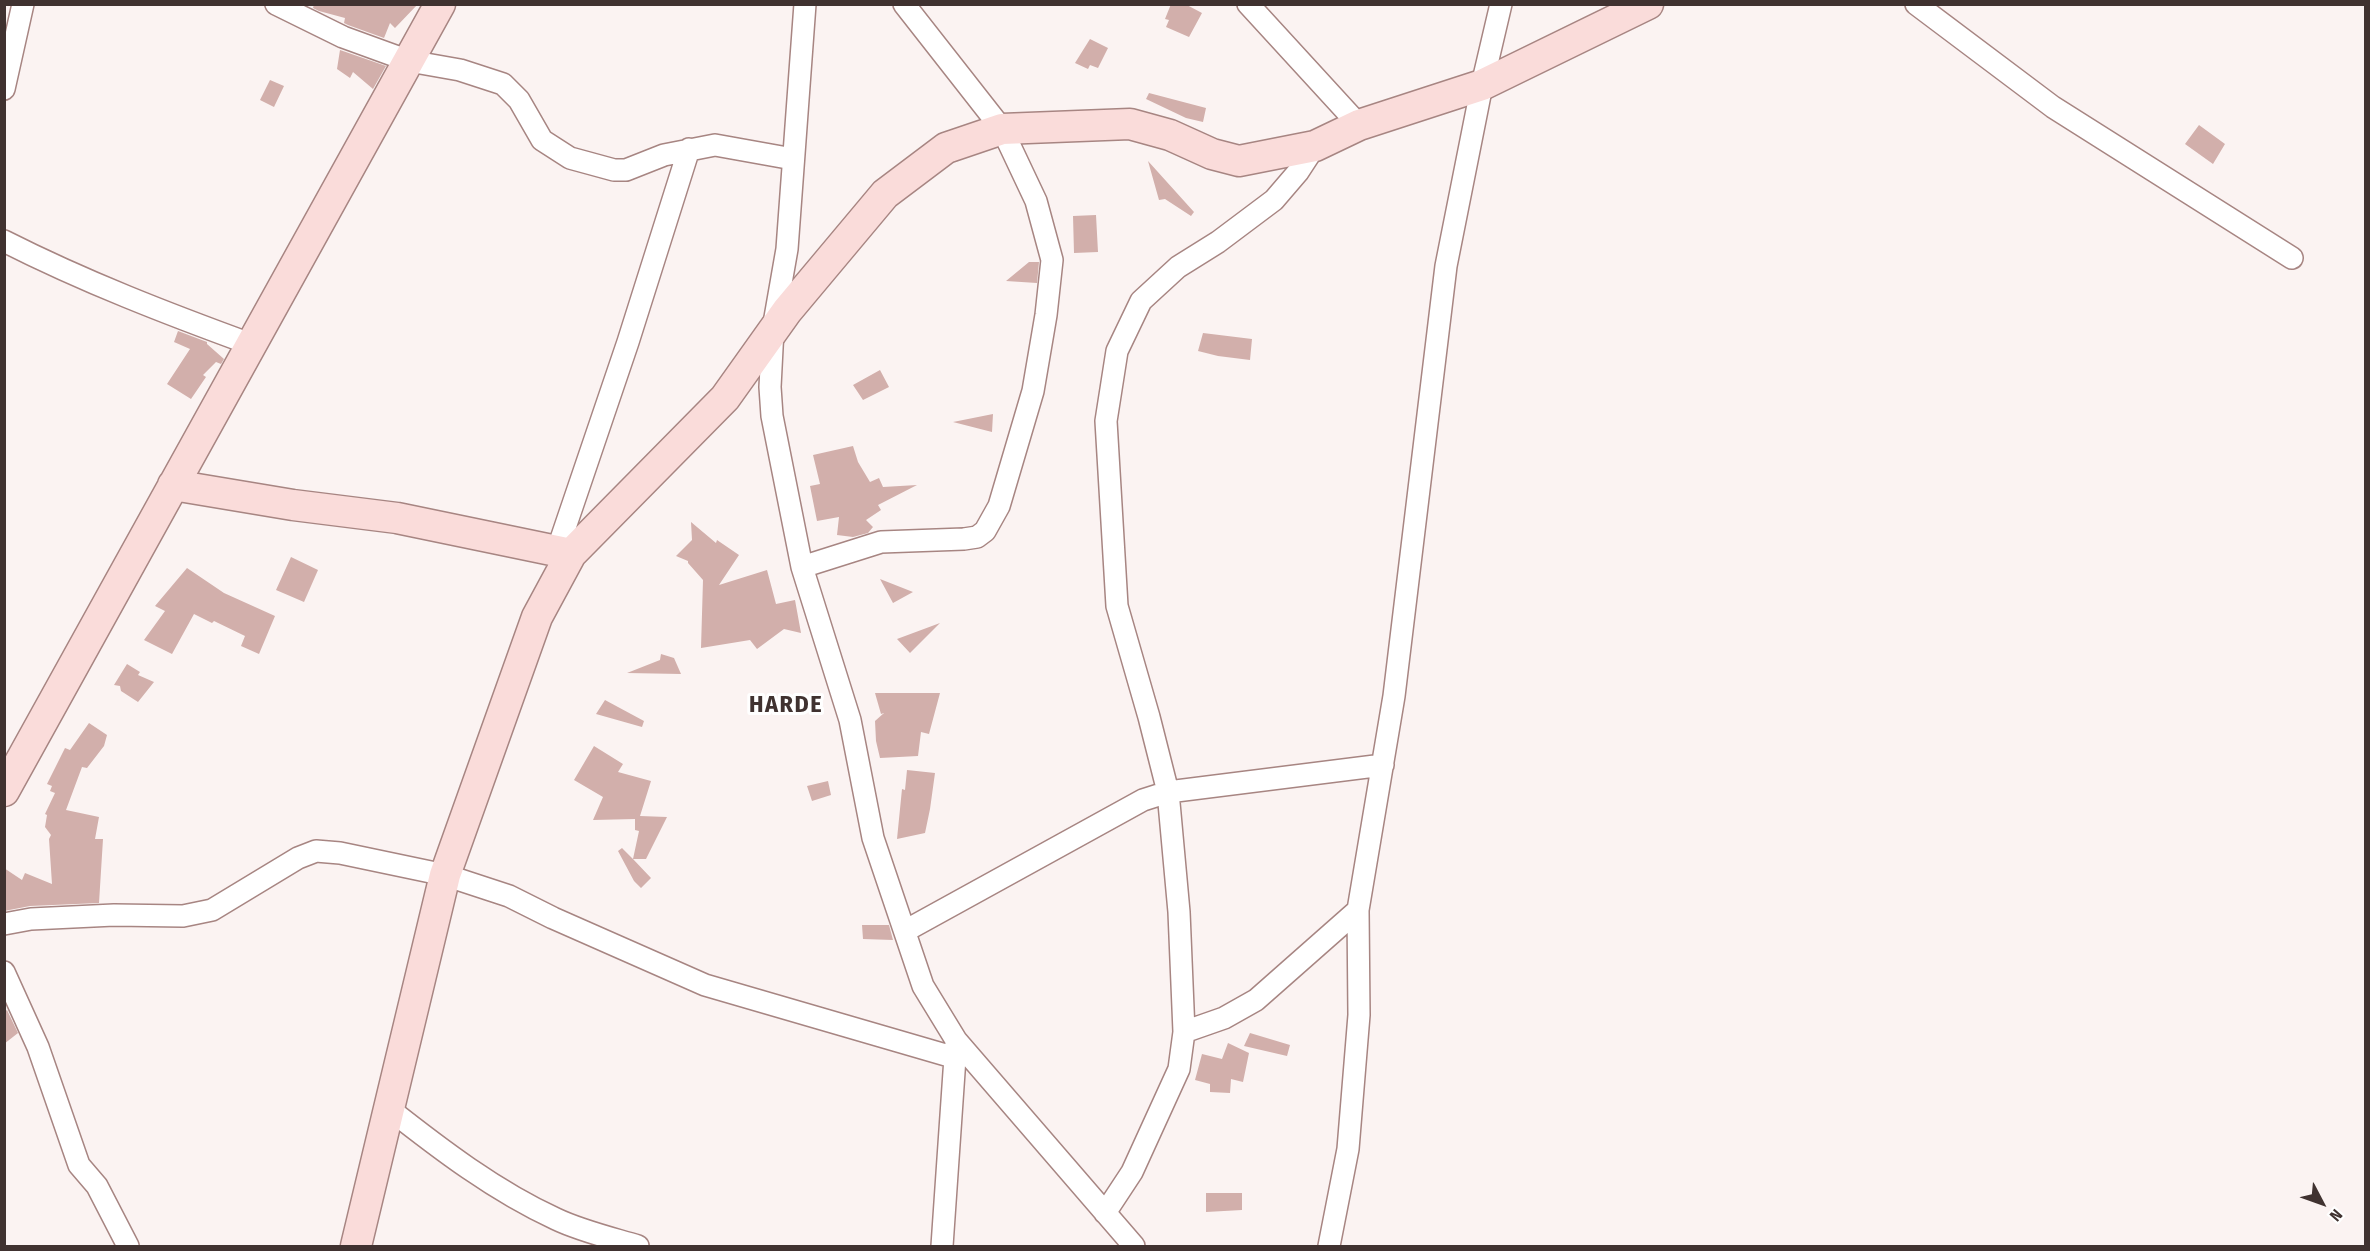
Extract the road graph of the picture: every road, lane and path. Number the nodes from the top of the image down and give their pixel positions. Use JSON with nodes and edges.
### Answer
{"nodes":[{"id":1,"x":22,"y":4,"type":"edge"},
{"id":2,"x":276,"y":4,"type":"edge"},
{"id":3,"x":440,"y":4,"type":"edge"},
{"id":4,"x":805,"y":4,"type":"edge"},
{"id":5,"x":904,"y":4,"type":"edge"},
{"id":6,"x":1248,"y":4,"type":"edge"},
{"id":7,"x":1501,"y":4,"type":"edge"},
{"id":8,"x":1648,"y":4,"type":"edge"},
{"id":9,"x":1916,"y":4,"type":"edge"},
{"id":10,"x":11,"y":27,"type":"edge"},
{"id":11,"x":409,"y":61,"type":"junction"},
{"id":12,"x":1482,"y":86,"type":"junction"},
{"id":13,"x":4,"y":89,"type":"edge"},
{"id":14,"x":1359,"y":124,"type":"junction"},
{"id":15,"x":1002,"y":129,"type":"junction"},
{"id":16,"x":1315,"y":146,"type":"junction"},
{"id":17,"x":689,"y":149,"type":"junction"},
{"id":18,"x":793,"y":159,"type":"junction"},
{"id":19,"x":4,"y":241,"type":"edge"},
{"id":20,"x":2292,"y":258,"type":"dead end"},
{"id":21,"x":773,"y":330,"type":"junction"},
{"id":22,"x":253,"y":345,"type":"junction"},
{"id":23,"x":174,"y":485,"type":"junction"},
{"id":24,"x":564,"y":552,"type":"junction"},
{"id":25,"x":802,"y":567,"type":"junction"},
{"id":26,"x":1383,"y":765,"type":"junction"},
{"id":27,"x":4,"y":791,"type":"edge"},
{"id":28,"x":1168,"y":792,"type":"junction"},
{"id":29,"x":445,"y":875,"type":"junction"},
{"id":30,"x":1358,"y":910,"type":"junction"},
{"id":31,"x":4,"y":924,"type":"edge"},
{"id":32,"x":905,"y":931,"type":"junction"},
{"id":33,"x":4,"y":972,"type":"edge"},
{"id":34,"x":1184,"y":1032,"type":"junction"},
{"id":35,"x":956,"y":1049,"type":"junction"},
{"id":36,"x":388,"y":1108,"type":"junction"},
{"id":37,"x":1104,"y":1213,"type":"junction"},
{"id":38,"x":128,"y":1246,"type":"edge"},
{"id":39,"x":356,"y":1246,"type":"edge"},
{"id":40,"x":638,"y":1246,"type":"edge"},
{"id":41,"x":942,"y":1246,"type":"edge"},
{"id":42,"x":1134,"y":1246,"type":"edge"},
{"id":43,"x":1329,"y":1246,"type":"edge"}],
"edges":[{"from":1,"to":10,"type":"street"},
{"from":2,"to":11,"type":"street"},
{"from":3,"to":11,"type":"street"},
{"from":4,"to":18,"type":"street"},
{"from":5,"to":15,"type":"street"},
{"from":6,"to":14,"type":"street"},
{"from":7,"to":12,"type":"street"},
{"from":8,"to":12,"type":"street"},
{"from":9,"to":20,"type":"street"},
{"from":10,"to":13,"type":"street"},
{"from":11,"to":17,"type":"street"},
{"from":11,"to":22,"type":"street"},
{"from":12,"to":14,"type":"street"},
{"from":12,"to":26,"type":"street"},
{"from":14,"to":16,"type":"street"},
{"from":15,"to":16,"type":"street"},
{"from":15,"to":21,"type":"street"},
{"from":15,"to":25,"type":"street"},
{"from":16,"to":28,"type":"street"},
{"from":17,"to":18,"type":"street"},
{"from":17,"to":24,"type":"street"},
{"from":18,"to":21,"type":"street"},
{"from":19,"to":22,"type":"street"},
{"from":21,"to":24,"type":"street"},
{"from":21,"to":25,"type":"street"},
{"from":22,"to":23,"type":"street"},
{"from":23,"to":24,"type":"street"},
{"from":23,"to":27,"type":"street"},
{"from":24,"to":29,"type":"street"},
{"from":25,"to":32,"type":"street"},
{"from":26,"to":28,"type":"street"},
{"from":26,"to":30,"type":"street"},
{"from":28,"to":32,"type":"street"},
{"from":28,"to":34,"type":"street"},
{"from":29,"to":31,"type":"street"},
{"from":29,"to":35,"type":"street"},
{"from":29,"to":36,"type":"street"},
{"from":30,"to":34,"type":"street"},
{"from":30,"to":43,"type":"street"},
{"from":32,"to":35,"type":"street"},
{"from":33,"to":38,"type":"street"},
{"from":34,"to":37,"type":"street"},
{"from":35,"to":37,"type":"street"},
{"from":35,"to":41,"type":"street"},
{"from":36,"to":39,"type":"street"},
{"from":36,"to":40,"type":"street"},
{"from":37,"to":42,"type":"street"}]}
